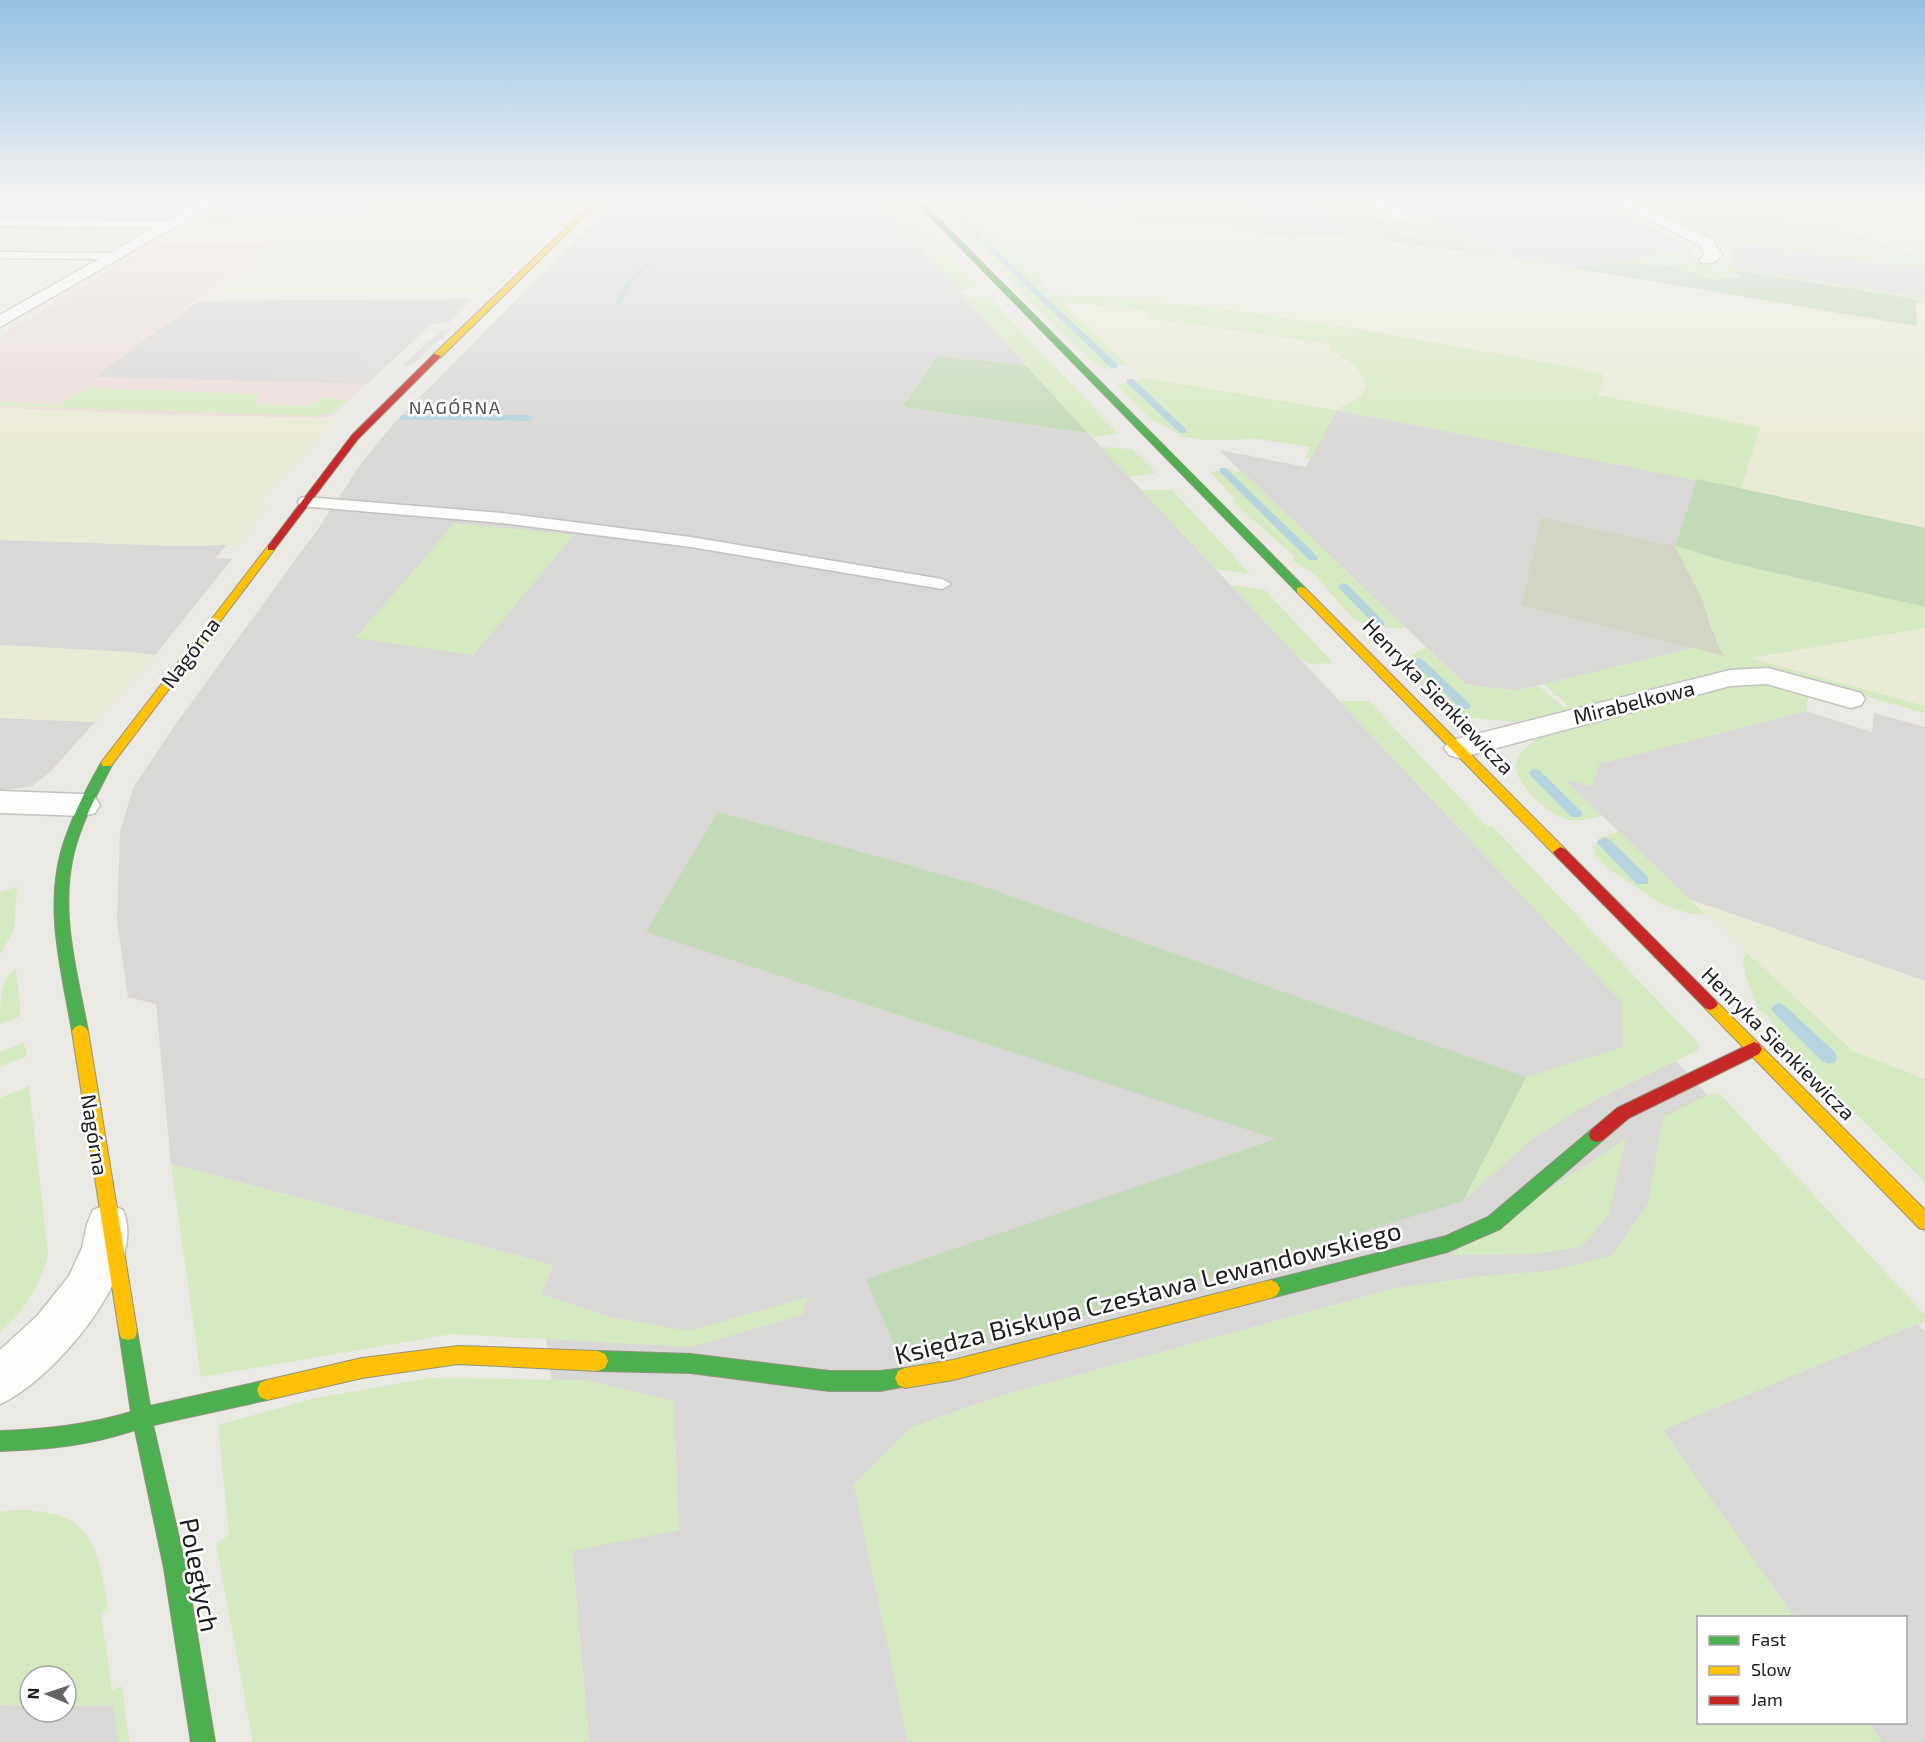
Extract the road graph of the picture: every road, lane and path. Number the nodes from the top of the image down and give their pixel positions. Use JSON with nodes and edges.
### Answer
{"nodes":[{"id":1,"x":66,"y":283,"type":"edge"},
{"id":2,"x":512,"y":283,"type":"edge"},
{"id":3,"x":1000,"y":283,"type":"edge"},
{"id":4,"x":0,"y":322,"type":"edge"},
{"id":5,"x":306,"y":502,"type":"junction"},
{"id":6,"x":942,"y":584,"type":"dead end"},
{"id":7,"x":1851,"y":699,"type":"dead end"},
{"id":8,"x":1459,"y":748,"type":"junction"},
{"id":9,"x":0,"y":802,"type":"edge"},
{"id":10,"x":84,"y":805,"type":"junction"},
{"id":11,"x":1754,"y":1049,"type":"junction"},
{"id":12,"x":108,"y":1220,"type":"junction"},
{"id":13,"x":1925,"y":1222,"type":"edge"},
{"id":14,"x":0,"y":1380,"type":"edge"},
{"id":15,"x":142,"y":1418,"type":"junction"},
{"id":16,"x":0,"y":1441,"type":"edge"},
{"id":17,"x":203,"y":1742,"type":"edge"}],
"edges":[{"from":1,"to":4,"type":"street"},
{"from":2,"to":5,"type":"street","name":"Nagórna"},
{"from":3,"to":8,"type":"street","name":"Henryka Sienkiewicza"},
{"from":5,"to":6,"type":"lane"},
{"from":5,"to":10,"type":"street","name":"Nagórna"},
{"from":7,"to":8,"type":"street","name":"Mirabelkowa"},
{"from":8,"to":11,"type":"street","name":"Henryka Sienkiewicza"},
{"from":9,"to":10,"type":"street"},
{"from":10,"to":12,"type":"street","name":"Nagórna"},
{"from":11,"to":13,"type":"street","name":"Henryka Sienkiewicza"},
{"from":11,"to":15,"type":"street","name":"Księdza Biskupa Czesława Lewandowskiego"},
{"from":12,"to":14,"type":"street","name":"Nagórna"},
{"from":12,"to":15,"type":"street","name":"Nagórna"},
{"from":15,"to":16,"type":"street"},
{"from":15,"to":17,"type":"street","name":"Poległych"}]}
